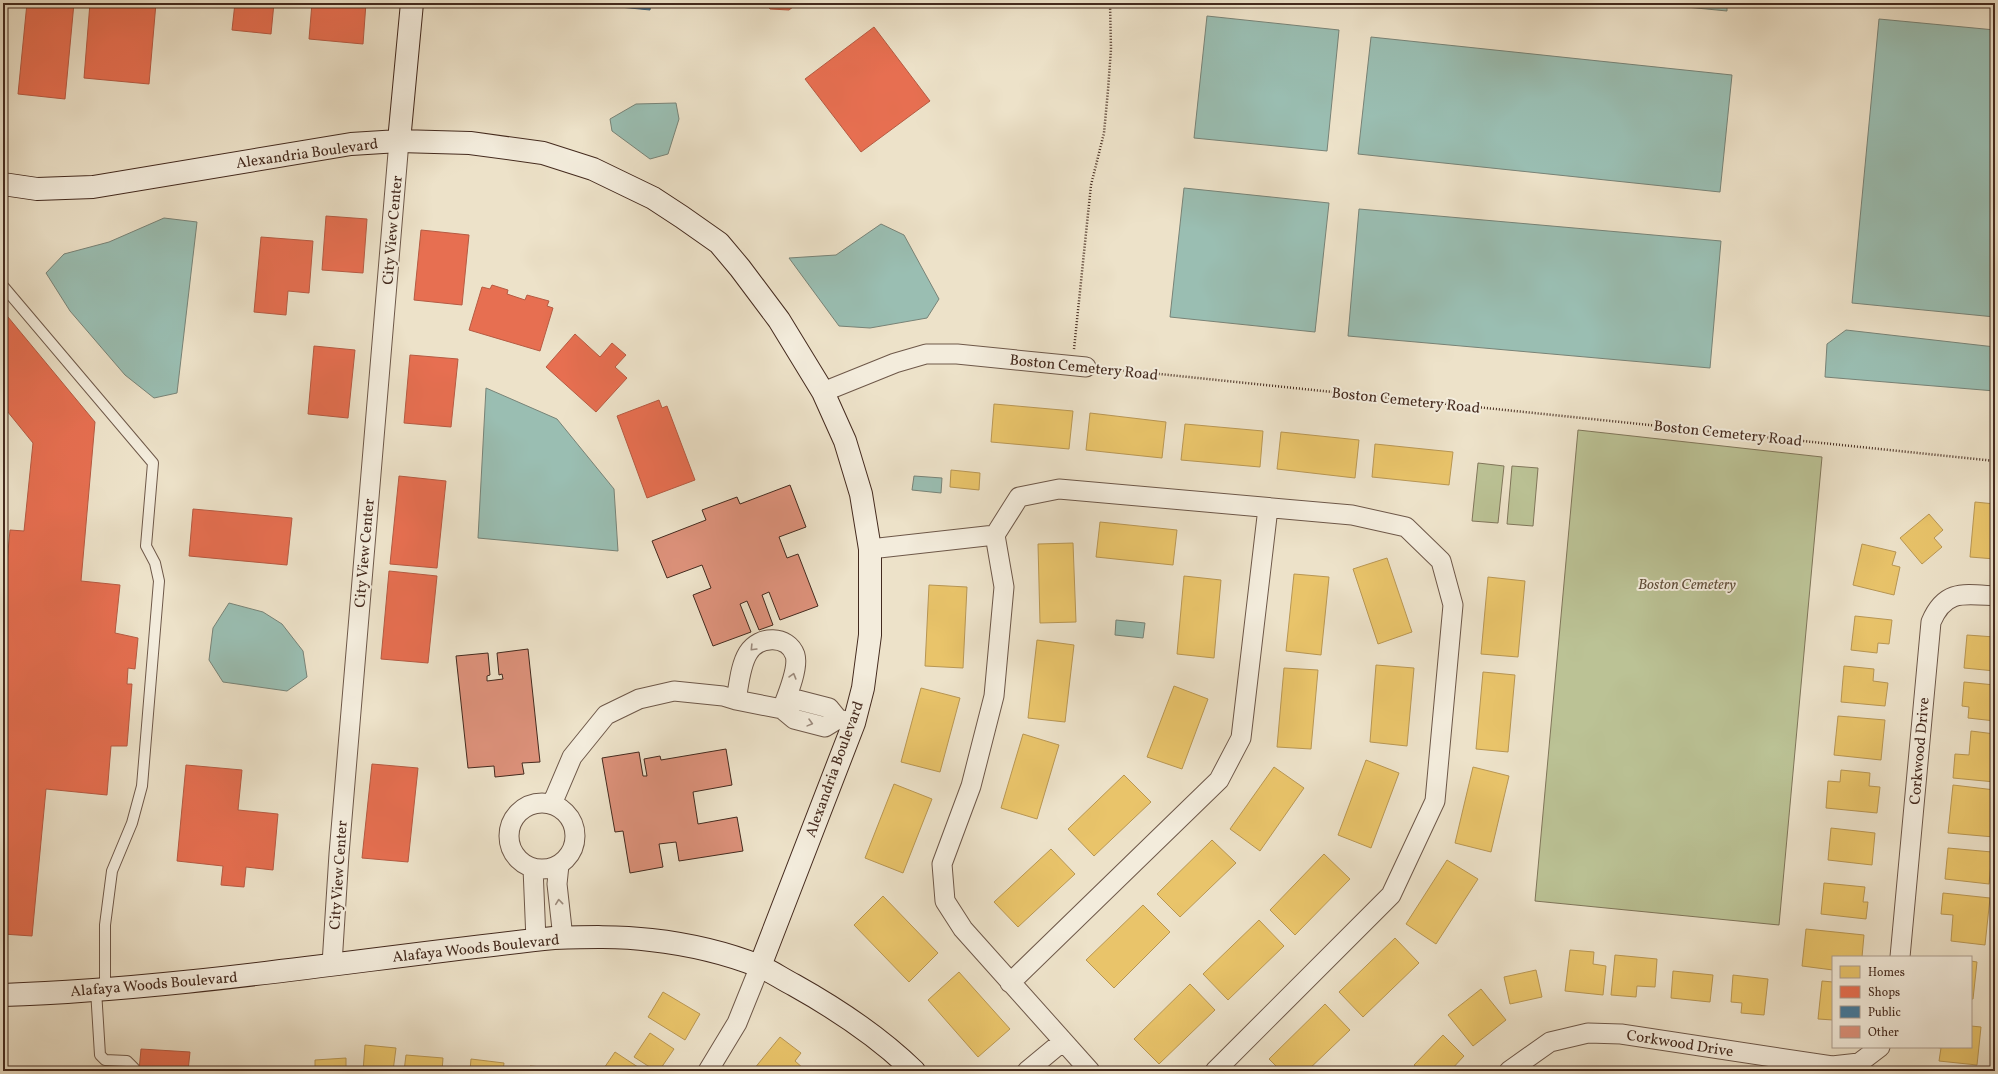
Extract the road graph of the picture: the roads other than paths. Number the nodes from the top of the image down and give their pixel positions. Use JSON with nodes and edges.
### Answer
{"nodes":[{"id":1,"x":412,"y":3,"type":"edge"},
{"id":2,"x":399,"y":141,"type":"junction"},
{"id":3,"x":3,"y":185,"type":"edge"},
{"id":4,"x":3,"y":286,"type":"edge"},
{"id":5,"x":1079,"y":366,"type":"road end"},
{"id":6,"x":823,"y":392,"type":"junction"},
{"id":7,"x":1268,"y":508,"type":"junction"},
{"id":8,"x":995,"y":535,"type":"junction"},
{"id":9,"x":870,"y":549,"type":"junction"},
{"id":10,"x":1995,"y":596,"type":"edge"},
{"id":11,"x":736,"y":700,"type":"junction"},
{"id":12,"x":782,"y":709,"type":"junction"},
{"id":13,"x":846,"y":721,"type":"junction"},
{"id":14,"x":552,"y":804,"type":"junction"},
{"id":15,"x":558,"y":865,"type":"junction"},
{"id":16,"x":533,"y":868,"type":"junction"},
{"id":17,"x":563,"y":938,"type":"junction"},
{"id":18,"x":536,"y":940,"type":"junction"},
{"id":19,"x":1900,"y":956,"type":"edge"},
{"id":20,"x":332,"y":964,"type":"junction"},
{"id":21,"x":760,"y":966,"type":"junction"},
{"id":22,"x":1010,"y":983,"type":"junction"},
{"id":23,"x":101,"y":990,"type":"junction"},
{"id":24,"x":3,"y":995,"type":"edge"},
{"id":25,"x":1062,"y":1042,"type":"junction"},
{"id":26,"x":1879,"y":1048,"type":"edge"},
{"id":27,"x":1512,"y":1070,"type":"edge"},
{"id":28,"x":133,"y":1071,"type":"edge"},
{"id":29,"x":708,"y":1071,"type":"edge"},
{"id":30,"x":914,"y":1071,"type":"edge"},
{"id":31,"x":1027,"y":1071,"type":"edge"},
{"id":32,"x":1090,"y":1071,"type":"edge"},
{"id":33,"x":1215,"y":1071,"type":"edge"}],
"edges":[{"from":1,"to":2,"type":"street"},
{"from":2,"to":3,"type":"street","name":"Alexandria Boulevard"},
{"from":2,"to":6,"type":"street","name":"Alexandria Boulevard"},
{"from":2,"to":20,"type":"street","name":"City View Center"},
{"from":4,"to":23,"type":"lane"},
{"from":5,"to":6,"type":"street","name":"Boston Cemetery Road"},
{"from":6,"to":9,"type":"street","name":"Alexandria Boulevard"},
{"from":7,"to":8,"type":"street"},
{"from":7,"to":22,"type":"street"},
{"from":7,"to":33,"type":"street"},
{"from":8,"to":9,"type":"street"},
{"from":8,"to":22,"type":"street"},
{"from":9,"to":13,"type":"street","name":"Alexandria Boulevard"},
{"from":10,"to":19,"type":"street","name":"Corkwood Drive"},
{"from":11,"to":12,"type":"street"},
{"from":12,"to":11,"type":"street","one_way":true},
{"from":11,"to":14,"type":"street"},
{"from":12,"to":13,"type":"street"},
{"from":13,"to":21,"type":"street","name":"Alexandria Boulevard"},
{"from":14,"to":15,"type":"street"},
{"from":14,"to":16,"type":"street"},
{"from":15,"to":16,"type":"street"},
{"from":17,"to":15,"type":"street","one_way":true},
{"from":16,"to":18,"type":"street"},
{"from":17,"to":18,"type":"street","name":"Alafaya Woods Boulevard"},
{"from":17,"to":21,"type":"street","name":"Alafaya Woods Boulevard"},
{"from":18,"to":20,"type":"street","name":"Alafaya Woods Boulevard"},
{"from":20,"to":23,"type":"street","name":"Alafaya Woods Boulevard"},
{"from":21,"to":29,"type":"street"},
{"from":21,"to":30,"type":"street","name":"Alafaya Woods Boulevard"},
{"from":22,"to":25,"type":"street"},
{"from":23,"to":24,"type":"street","name":"Alafaya Woods Boulevard"},
{"from":23,"to":28,"type":"lane"},
{"from":25,"to":31,"type":"street"},
{"from":25,"to":32,"type":"street"},
{"from":26,"to":27,"type":"street","name":"Corkwood Drive"}]}
